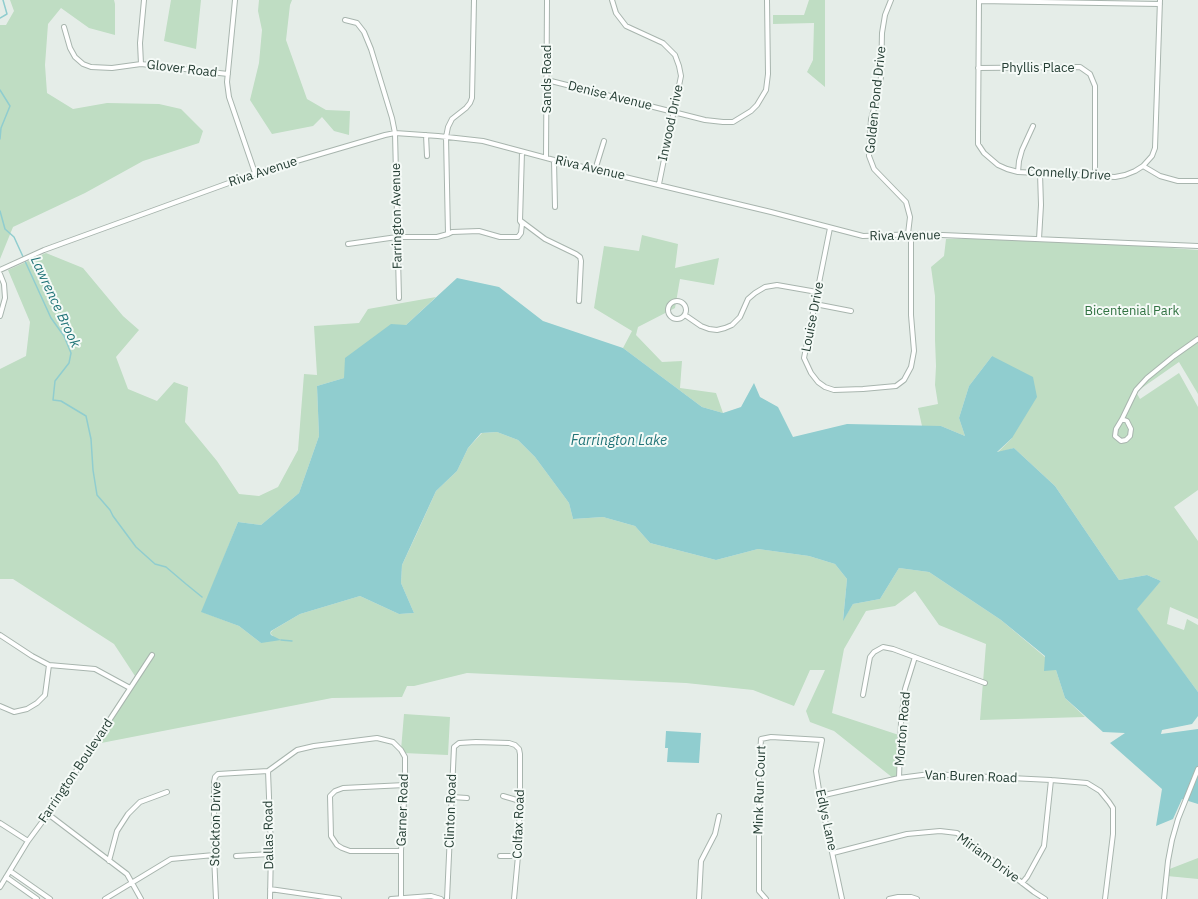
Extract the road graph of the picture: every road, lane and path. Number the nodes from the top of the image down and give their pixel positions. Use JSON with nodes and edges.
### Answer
{"nodes":[{"id":1,"x":144,"y":0,"type":"edge"},
{"id":2,"x":235,"y":0,"type":"edge"},
{"id":3,"x":474,"y":0,"type":"edge"},
{"id":4,"x":547,"y":0,"type":"edge"},
{"id":5,"x":612,"y":0,"type":"edge"},
{"id":6,"x":766,"y":0,"type":"edge"},
{"id":7,"x":891,"y":0,"type":"edge"},
{"id":8,"x":979,"y":1,"type":"edge"},
{"id":9,"x":1160,"y":2,"type":"edge"},
{"id":10,"x":345,"y":20,"type":"dead end"},
{"id":11,"x":64,"y":27,"type":"dead end"},
{"id":12,"x":141,"y":64,"type":"junction"},
{"id":13,"x":978,"y":68,"type":"junction"},
{"id":14,"x":228,"y":74,"type":"junction"},
{"id":15,"x":547,"y":80,"type":"junction"},
{"id":16,"x":674,"y":112,"type":"junction"},
{"id":17,"x":1033,"y":126,"type":"dead end"},
{"id":18,"x":395,"y":134,"type":"junction"},
{"id":19,"x":426,"y":135,"type":"junction"},
{"id":20,"x":446,"y":136,"type":"junction"},
{"id":21,"x":604,"y":141,"type":"dead end"},
{"id":22,"x":522,"y":152,"type":"junction"},
{"id":23,"x":427,"y":156,"type":"dead end"},
{"id":24,"x":546,"y":158,"type":"junction"},
{"id":25,"x":554,"y":160,"type":"junction"},
{"id":26,"x":1143,"y":166,"type":"junction"},
{"id":27,"x":596,"y":170,"type":"junction"},
{"id":28,"x":1018,"y":172,"type":"junction"},
{"id":29,"x":255,"y":173,"type":"junction"},
{"id":30,"x":1040,"y":173,"type":"junction"},
{"id":31,"x":1095,"y":176,"type":"junction"},
{"id":32,"x":1198,"y":181,"type":"edge"},
{"id":33,"x":659,"y":184,"type":"junction"},
{"id":34,"x":555,"y":207,"type":"dead end"},
{"id":35,"x":520,"y":220,"type":"junction"},
{"id":36,"x":830,"y":228,"type":"junction"},
{"id":37,"x":448,"y":234,"type":"junction"},
{"id":38,"x":909,"y":234,"type":"junction"},
{"id":39,"x":397,"y":237,"type":"junction"},
{"id":40,"x":1039,"y":240,"type":"junction"},
{"id":41,"x":348,"y":244,"type":"dead end"},
{"id":42,"x":1198,"y":246,"type":"edge"},
{"id":43,"x":0,"y":270,"type":"edge"},
{"id":44,"x":0,"y":274,"type":"edge"},
{"id":45,"x":817,"y":292,"type":"junction"},
{"id":46,"x":399,"y":298,"type":"dead end"},
{"id":47,"x":579,"y":301,"type":"dead end"},
{"id":48,"x":815,"y":304,"type":"junction"},
{"id":49,"x":851,"y":311,"type":"dead end"},
{"id":50,"x":685,"y":315,"type":"junction"},
{"id":51,"x":0,"y":316,"type":"edge"},
{"id":52,"x":1198,"y":339,"type":"edge"},
{"id":53,"x":1122,"y":419,"type":"junction"},
{"id":54,"x":0,"y":635,"type":"edge"},
{"id":55,"x":152,"y":655,"type":"dead end"},
{"id":56,"x":915,"y":656,"type":"junction"},
{"id":57,"x":49,"y":665,"type":"junction"},
{"id":58,"x":985,"y":683,"type":"dead end"},
{"id":59,"x":130,"y":688,"type":"junction"},
{"id":60,"x":863,"y":695,"type":"dead end"},
{"id":61,"x":0,"y":706,"type":"edge"},
{"id":62,"x":822,"y":740,"type":"joint"},
{"id":63,"x":520,"y":749,"type":"joint"},
{"id":64,"x":1198,"y":769,"type":"edge"},
{"id":65,"x":268,"y":771,"type":"junction"},
{"id":66,"x":899,"y":778,"type":"junction"},
{"id":67,"x":1051,"y":780,"type":"junction"},
{"id":68,"x":405,"y":785,"type":"junction"},
{"id":69,"x":167,"y":792,"type":"dead end"},
{"id":70,"x":503,"y":796,"type":"dead end"},
{"id":71,"x":820,"y":796,"type":"junction"},
{"id":72,"x":452,"y":797,"type":"junction"},
{"id":73,"x":467,"y":798,"type":"dead end"},
{"id":74,"x":520,"y":801,"type":"junction"},
{"id":75,"x":48,"y":814,"type":"junction"},
{"id":76,"x":719,"y":816,"type":"dead end"},
{"id":77,"x":0,"y":823,"type":"edge"},
{"id":78,"x":28,"y":841,"type":"junction"},
{"id":79,"x":401,"y":851,"type":"junction"},
{"id":80,"x":833,"y":853,"type":"junction"},
{"id":81,"x":270,"y":854,"type":"junction"},
{"id":82,"x":214,"y":855,"type":"junction"},
{"id":83,"x":236,"y":856,"type":"dead end"},
{"id":84,"x":500,"y":856,"type":"dead end"},
{"id":85,"x":518,"y":856,"type":"junction"},
{"id":86,"x":109,"y":861,"type":"junction"},
{"id":87,"x":10,"y":871,"type":"junction"},
{"id":88,"x":6,"y":877,"type":"junction"},
{"id":89,"x":133,"y":883,"type":"junction"},
{"id":90,"x":1022,"y":883,"type":"junction"},
{"id":91,"x":0,"y":887,"type":"edge"},
{"id":92,"x":270,"y":889,"type":"junction"},
{"id":93,"x":329,"y":898,"type":"edge"},
{"id":94,"x":401,"y":898,"type":"junction"},
{"id":95,"x":37,"y":899,"type":"edge"},
{"id":96,"x":50,"y":899,"type":"edge"},
{"id":97,"x":105,"y":899,"type":"edge"},
{"id":98,"x":141,"y":899,"type":"edge"},
{"id":99,"x":216,"y":899,"type":"edge"},
{"id":100,"x":270,"y":899,"type":"edge"},
{"id":101,"x":339,"y":899,"type":"edge"},
{"id":102,"x":391,"y":899,"type":"edge"},
{"id":103,"x":441,"y":899,"type":"edge"},
{"id":104,"x":447,"y":899,"type":"edge"},
{"id":105,"x":514,"y":899,"type":"edge"},
{"id":106,"x":699,"y":899,"type":"edge"},
{"id":107,"x":766,"y":899,"type":"edge"},
{"id":108,"x":842,"y":899,"type":"edge"},
{"id":109,"x":889,"y":899,"type":"edge"},
{"id":110,"x":917,"y":899,"type":"edge"},
{"id":111,"x":1045,"y":899,"type":"edge"},
{"id":112,"x":1105,"y":899,"type":"edge"},
{"id":113,"x":1164,"y":899,"type":"edge"}],
"edges":[{"from":1,"to":12,"type":"street"},
{"from":2,"to":14,"type":"street"},
{"from":3,"to":20,"type":"street"},
{"from":4,"to":15,"type":"street","name":"Sands Road"},
{"from":5,"to":16,"type":"street","name":"Inwood Drive"},
{"from":6,"to":16,"type":"street","name":"Denise Avenue"},
{"from":7,"to":38,"type":"street","name":"Golden Pond Drive"},
{"from":8,"to":9,"type":"street"},
{"from":8,"to":13,"type":"street","name":"Connelly Drive"},
{"from":9,"to":26,"type":"street","name":"Connelly Drive"},
{"from":10,"to":18,"type":"street","name":"Farrington Avenue"},
{"from":11,"to":12,"type":"street","name":"Glover Road"},
{"from":12,"to":14,"type":"street","name":"Glover Road"},
{"from":13,"to":28,"type":"street","name":"Connelly Drive"},
{"from":13,"to":31,"type":"street","name":"Phyllis Place"},
{"from":14,"to":29,"type":"street"},
{"from":15,"to":16,"type":"street","name":"Denise Avenue"},
{"from":15,"to":24,"type":"street","name":"Sands Road"},
{"from":16,"to":33,"type":"street","name":"Inwood Drive"},
{"from":17,"to":28,"type":"street"},
{"from":18,"to":19,"type":"street","name":"Riva Avenue"},
{"from":18,"to":29,"type":"street","name":"Riva Avenue"},
{"from":18,"to":39,"type":"street","name":"Farrington Avenue"},
{"from":19,"to":20,"type":"street","name":"Riva Avenue"},
{"from":19,"to":23,"type":"street"},
{"from":20,"to":22,"type":"street","name":"Riva Avenue"},
{"from":20,"to":37,"type":"street"},
{"from":21,"to":27,"type":"street"},
{"from":22,"to":24,"type":"street","name":"Riva Avenue"},
{"from":22,"to":35,"type":"street"},
{"from":24,"to":25,"type":"street","name":"Riva Avenue"},
{"from":25,"to":27,"type":"street","name":"Riva Avenue"},
{"from":25,"to":34,"type":"street"},
{"from":26,"to":31,"type":"street","name":"Connelly Drive"},
{"from":26,"to":32,"type":"street"},
{"from":27,"to":33,"type":"street","name":"Riva Avenue"},
{"from":28,"to":30,"type":"street","name":"Connelly Drive"},
{"from":29,"to":43,"type":"street","name":"Riva Avenue"},
{"from":30,"to":31,"type":"street","name":"Connelly Drive"},
{"from":30,"to":40,"type":"street"},
{"from":33,"to":36,"type":"street","name":"Riva Avenue"},
{"from":35,"to":37,"type":"street"},
{"from":35,"to":47,"type":"street"},
{"from":36,"to":38,"type":"street","name":"Riva Avenue"},
{"from":36,"to":45,"type":"street","name":"Louise Drive"},
{"from":37,"to":39,"type":"street"},
{"from":38,"to":40,"type":"street","name":"Riva Avenue"},
{"from":38,"to":48,"type":"street","name":"Louise Drive"},
{"from":39,"to":41,"type":"street"},
{"from":39,"to":46,"type":"street","name":"Farrington Avenue"},
{"from":40,"to":42,"type":"street","name":"Riva Avenue"},
{"from":44,"to":51,"type":"street"},
{"from":45,"to":48,"type":"street","name":"Louise Drive"},
{"from":45,"to":50,"type":"street"},
{"from":48,"to":49,"type":"street"},
{"from":50,"to":50,"type":"street"},
{"from":52,"to":53,"type":"street"},
{"from":53,"to":53,"type":"street"},
{"from":54,"to":57,"type":"street"},
{"from":55,"to":59,"type":"street","name":"Farrington Boulevard"},
{"from":56,"to":58,"type":"street"},
{"from":56,"to":60,"type":"street"},
{"from":56,"to":66,"type":"street","name":"Morton Road"},
{"from":57,"to":59,"type":"street"},
{"from":57,"to":61,"type":"street"},
{"from":59,"to":75,"type":"street","name":"Farrington Boulevard"},
{"from":62,"to":71,"type":"street","name":"Edlys Lane"},
{"from":62,"to":107,"type":"street","name":"Mink Run Court"},
{"from":63,"to":72,"type":"street","name":"Clinton Road"},
{"from":63,"to":74,"type":"street","name":"Colfax Road"},
{"from":64,"to":113,"type":"street"},
{"from":65,"to":68,"type":"street","name":"Garner Road"},
{"from":65,"to":81,"type":"street","name":"Dallas Road"},
{"from":65,"to":82,"type":"street","name":"Stockton Drive"},
{"from":66,"to":67,"type":"street","name":"Van Buren Road"},
{"from":66,"to":71,"type":"street","name":"Van Buren Road"},
{"from":67,"to":90,"type":"street"},
{"from":67,"to":112,"type":"street","name":"Van Buren Road"},
{"from":68,"to":79,"type":"street","name":"Garner Road"},
{"from":68,"to":79,"type":"street"},
{"from":69,"to":86,"type":"street"},
{"from":70,"to":74,"type":"street"},
{"from":71,"to":80,"type":"street","name":"Edlys Lane"},
{"from":72,"to":73,"type":"street"},
{"from":72,"to":104,"type":"street","name":"Clinton Road"},
{"from":74,"to":85,"type":"street","name":"Colfax Road"},
{"from":75,"to":78,"type":"street","name":"Farrington Boulevard"},
{"from":75,"to":86,"type":"street"},
{"from":76,"to":106,"type":"street"},
{"from":77,"to":78,"type":"street"},
{"from":78,"to":87,"type":"street","name":"Farrington Boulevard"},
{"from":79,"to":94,"type":"street","name":"Garner Road"},
{"from":80,"to":90,"type":"street","name":"Miriam Drive"},
{"from":80,"to":108,"type":"street","name":"Edlys Lane"},
{"from":81,"to":83,"type":"street"},
{"from":81,"to":92,"type":"street","name":"Dallas Road"},
{"from":82,"to":89,"type":"street"},
{"from":82,"to":99,"type":"street","name":"Stockton Drive"},
{"from":84,"to":85,"type":"street"},
{"from":85,"to":105,"type":"street","name":"Colfax Road"},
{"from":86,"to":89,"type":"street"},
{"from":87,"to":88,"type":"street","name":"Farrington Boulevard"},
{"from":87,"to":96,"type":"street"},
{"from":88,"to":91,"type":"street","name":"Farrington Boulevard"},
{"from":88,"to":95,"type":"street"},
{"from":89,"to":97,"type":"street"},
{"from":89,"to":98,"type":"street"},
{"from":90,"to":111,"type":"street","name":"Miriam Drive"},
{"from":92,"to":93,"type":"street"},
{"from":92,"to":100,"type":"street","name":"Dallas Road"},
{"from":93,"to":101,"type":"street"},
{"from":94,"to":102,"type":"street"},
{"from":94,"to":103,"type":"street"},
{"from":109,"to":110,"type":"street"}]}
